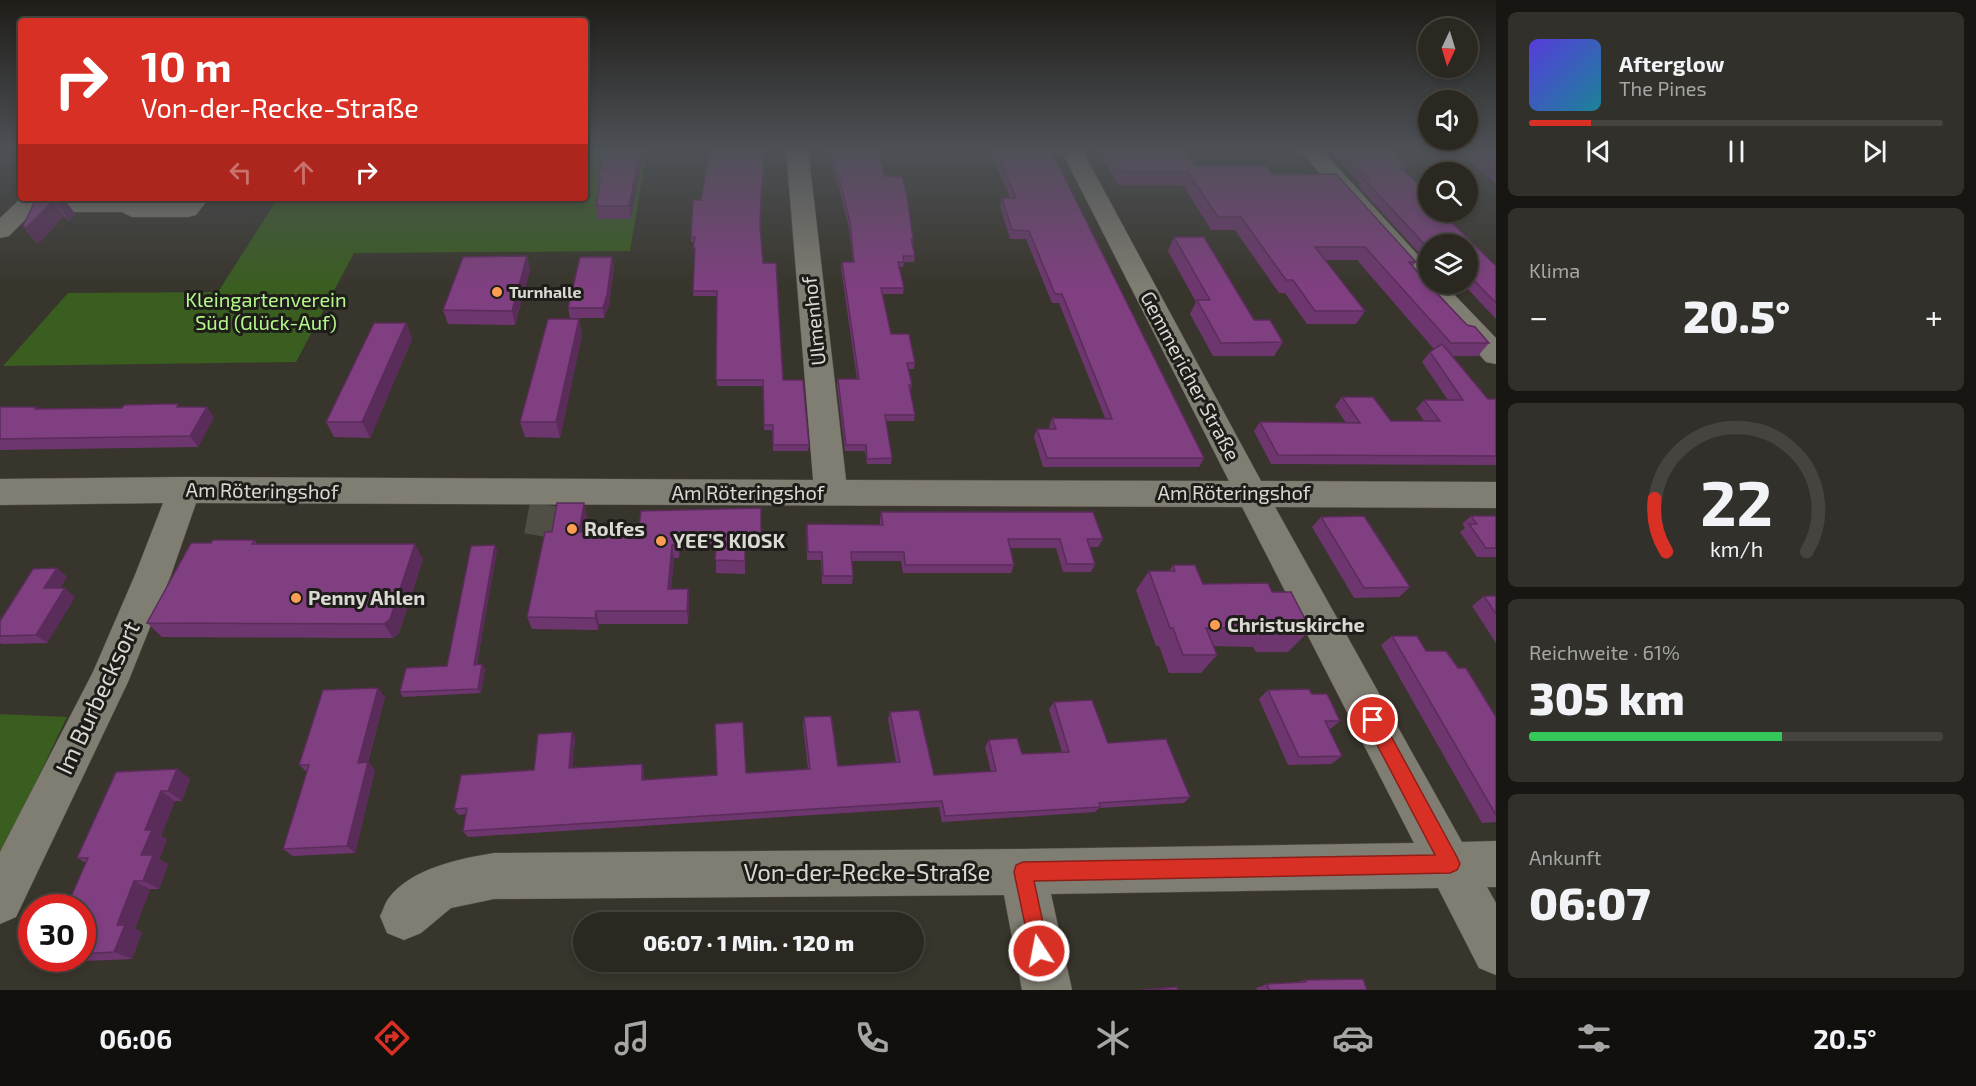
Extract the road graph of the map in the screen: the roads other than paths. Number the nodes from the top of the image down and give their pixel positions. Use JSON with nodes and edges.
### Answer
{"nodes":[{"id":1,"x":802,"y":194,"type":"edge"},
{"id":2,"x":1094,"y":194,"type":"edge"},
{"id":3,"x":1350,"y":194,"type":"edge"},
{"id":4,"x":29,"y":201,"type":"edge"},
{"id":5,"x":140,"y":201,"type":"edge"},
{"id":6,"x":195,"y":201,"type":"edge"},
{"id":7,"x":0,"y":231,"type":"edge"},
{"id":8,"x":1418,"y":270,"type":"edge"},
{"id":9,"x":1440,"y":294,"type":"edge"},
{"id":10,"x":1496,"y":355,"type":"edge"},
{"id":11,"x":184,"y":490,"type":"junction"},
{"id":12,"x":0,"y":492,"type":"edge"},
{"id":13,"x":831,"y":493,"type":"junction"},
{"id":14,"x":1251,"y":493,"type":"junction"},
{"id":15,"x":1496,"y":495,"type":"edge"},
{"id":16,"x":1450,"y":864,"type":"junction"},
{"id":17,"x":1496,"y":864,"type":"edge"},
{"id":18,"x":1023,"y":872,"type":"junction"},
{"id":19,"x":0,"y":900,"type":"edge"},
{"id":20,"x":404,"y":916,"type":"dead end"},
{"id":21,"x":1496,"y":951,"type":"edge"},
{"id":22,"x":1047,"y":990,"type":"edge"}],
"edges":[{"from":1,"to":13,"type":"street","name":"Ulmenhof"},
{"from":2,"to":14,"type":"street","name":"Gemmericher Straße"},
{"from":3,"to":8,"type":"street"},
{"from":4,"to":5,"type":"street"},
{"from":4,"to":7,"type":"street"},
{"from":5,"to":6,"type":"street"},
{"from":9,"to":10,"type":"street"},
{"from":11,"to":12,"type":"street","name":"Am Röteringshof"},
{"from":11,"to":13,"type":"street","name":"Am Röteringshof"},
{"from":11,"to":19,"type":"street","name":"Im Burbecksort"},
{"from":13,"to":14,"type":"street","name":"Am Röteringshof"},
{"from":14,"to":15,"type":"street","name":"Am Röteringshof"},
{"from":14,"to":16,"type":"street","name":"Gemmericher Straße"},
{"from":16,"to":17,"type":"street","name":"Von-der-Recke-Straße"},
{"from":16,"to":18,"type":"street","name":"Von-der-Recke-Straße"},
{"from":16,"to":21,"type":"street","name":"Gemmericher Straße"},
{"from":18,"to":20,"type":"street","name":"Von-der-Recke-Straße"},
{"from":18,"to":22,"type":"street"}]}
